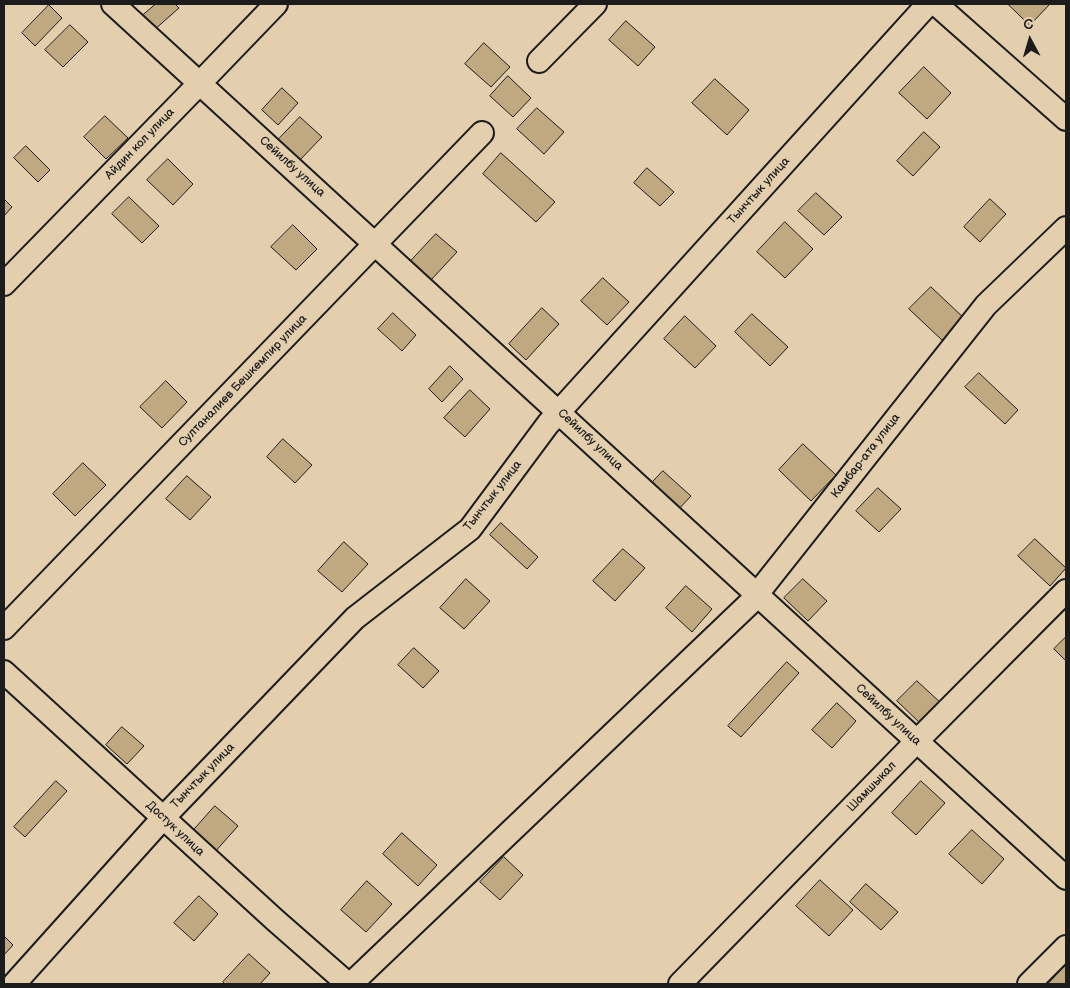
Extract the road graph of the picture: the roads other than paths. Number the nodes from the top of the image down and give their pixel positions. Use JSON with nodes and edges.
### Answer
{"nodes":[{"id":1,"x":113,"y":4,"type":"edge"},
{"id":2,"x":276,"y":4,"type":"edge"},
{"id":3,"x":595,"y":4,"type":"edge"},
{"id":4,"x":928,"y":4,"type":"edge"},
{"id":5,"x":936,"y":4,"type":"edge"},
{"id":6,"x":538,"y":61,"type":"dead end"},
{"id":7,"x":200,"y":83,"type":"junction"},
{"id":8,"x":1066,"y":119,"type":"edge"},
{"id":9,"x":482,"y":133,"type":"dead end"},
{"id":10,"x":1066,"y":228,"type":"edge"},
{"id":11,"x":376,"y":243,"type":"junction"},
{"id":12,"x":4,"y":284,"type":"edge"},
{"id":13,"x":559,"y":412,"type":"junction"},
{"id":14,"x":1066,"y":592,"type":"edge"},
{"id":15,"x":757,"y":594,"type":"junction"},
{"id":16,"x":4,"y":628,"type":"edge"},
{"id":17,"x":4,"y":672,"type":"edge"},
{"id":18,"x":917,"y":741,"type":"junction"},
{"id":19,"x":163,"y":818,"type":"junction"},
{"id":20,"x":1066,"y":878,"type":"edge"},
{"id":21,"x":1066,"y":947,"type":"edge"},
{"id":22,"x":14,"y":984,"type":"edge"},
{"id":23,"x":349,"y":984,"type":"edge"},
{"id":24,"x":680,"y":984,"type":"edge"},
{"id":25,"x":1029,"y":984,"type":"edge"}],
"edges":[{"from":1,"to":7,"type":"street","name":"Сейилбу улица"},
{"from":2,"to":7,"type":"street","name":"Айдин кол улица"},
{"from":3,"to":6,"type":"street"},
{"from":4,"to":13,"type":"street","name":"Тынчтык улица"},
{"from":5,"to":8,"type":"street"},
{"from":7,"to":11,"type":"street","name":"Сейилбу улица"},
{"from":7,"to":12,"type":"street","name":"Айдин кол улица"},
{"from":9,"to":11,"type":"street","name":"Султаналиев Бешкемпир улица"},
{"from":10,"to":15,"type":"street","name":"Камбар-ата улица"},
{"from":11,"to":13,"type":"street","name":"Сейилбу улица"},
{"from":11,"to":16,"type":"street","name":"Султаналиев Бешкемпир улица"},
{"from":13,"to":15,"type":"street","name":"Сейилбу улица"},
{"from":13,"to":19,"type":"street","name":"Тынчтык улица"},
{"from":14,"to":18,"type":"street","name":"Шамшыкал"},
{"from":15,"to":18,"type":"street","name":"Сейилбу улица"},
{"from":15,"to":23,"type":"street","name":"Камбар-ата улица"},
{"from":17,"to":19,"type":"street","name":"Достук улица"},
{"from":18,"to":20,"type":"street","name":"Сейилбу улица"},
{"from":18,"to":24,"type":"street","name":"Шамшыкал"},
{"from":19,"to":22,"type":"street","name":"Тынчтык улица"},
{"from":19,"to":23,"type":"street","name":"Достук улица"},
{"from":21,"to":25,"type":"street"}]}
